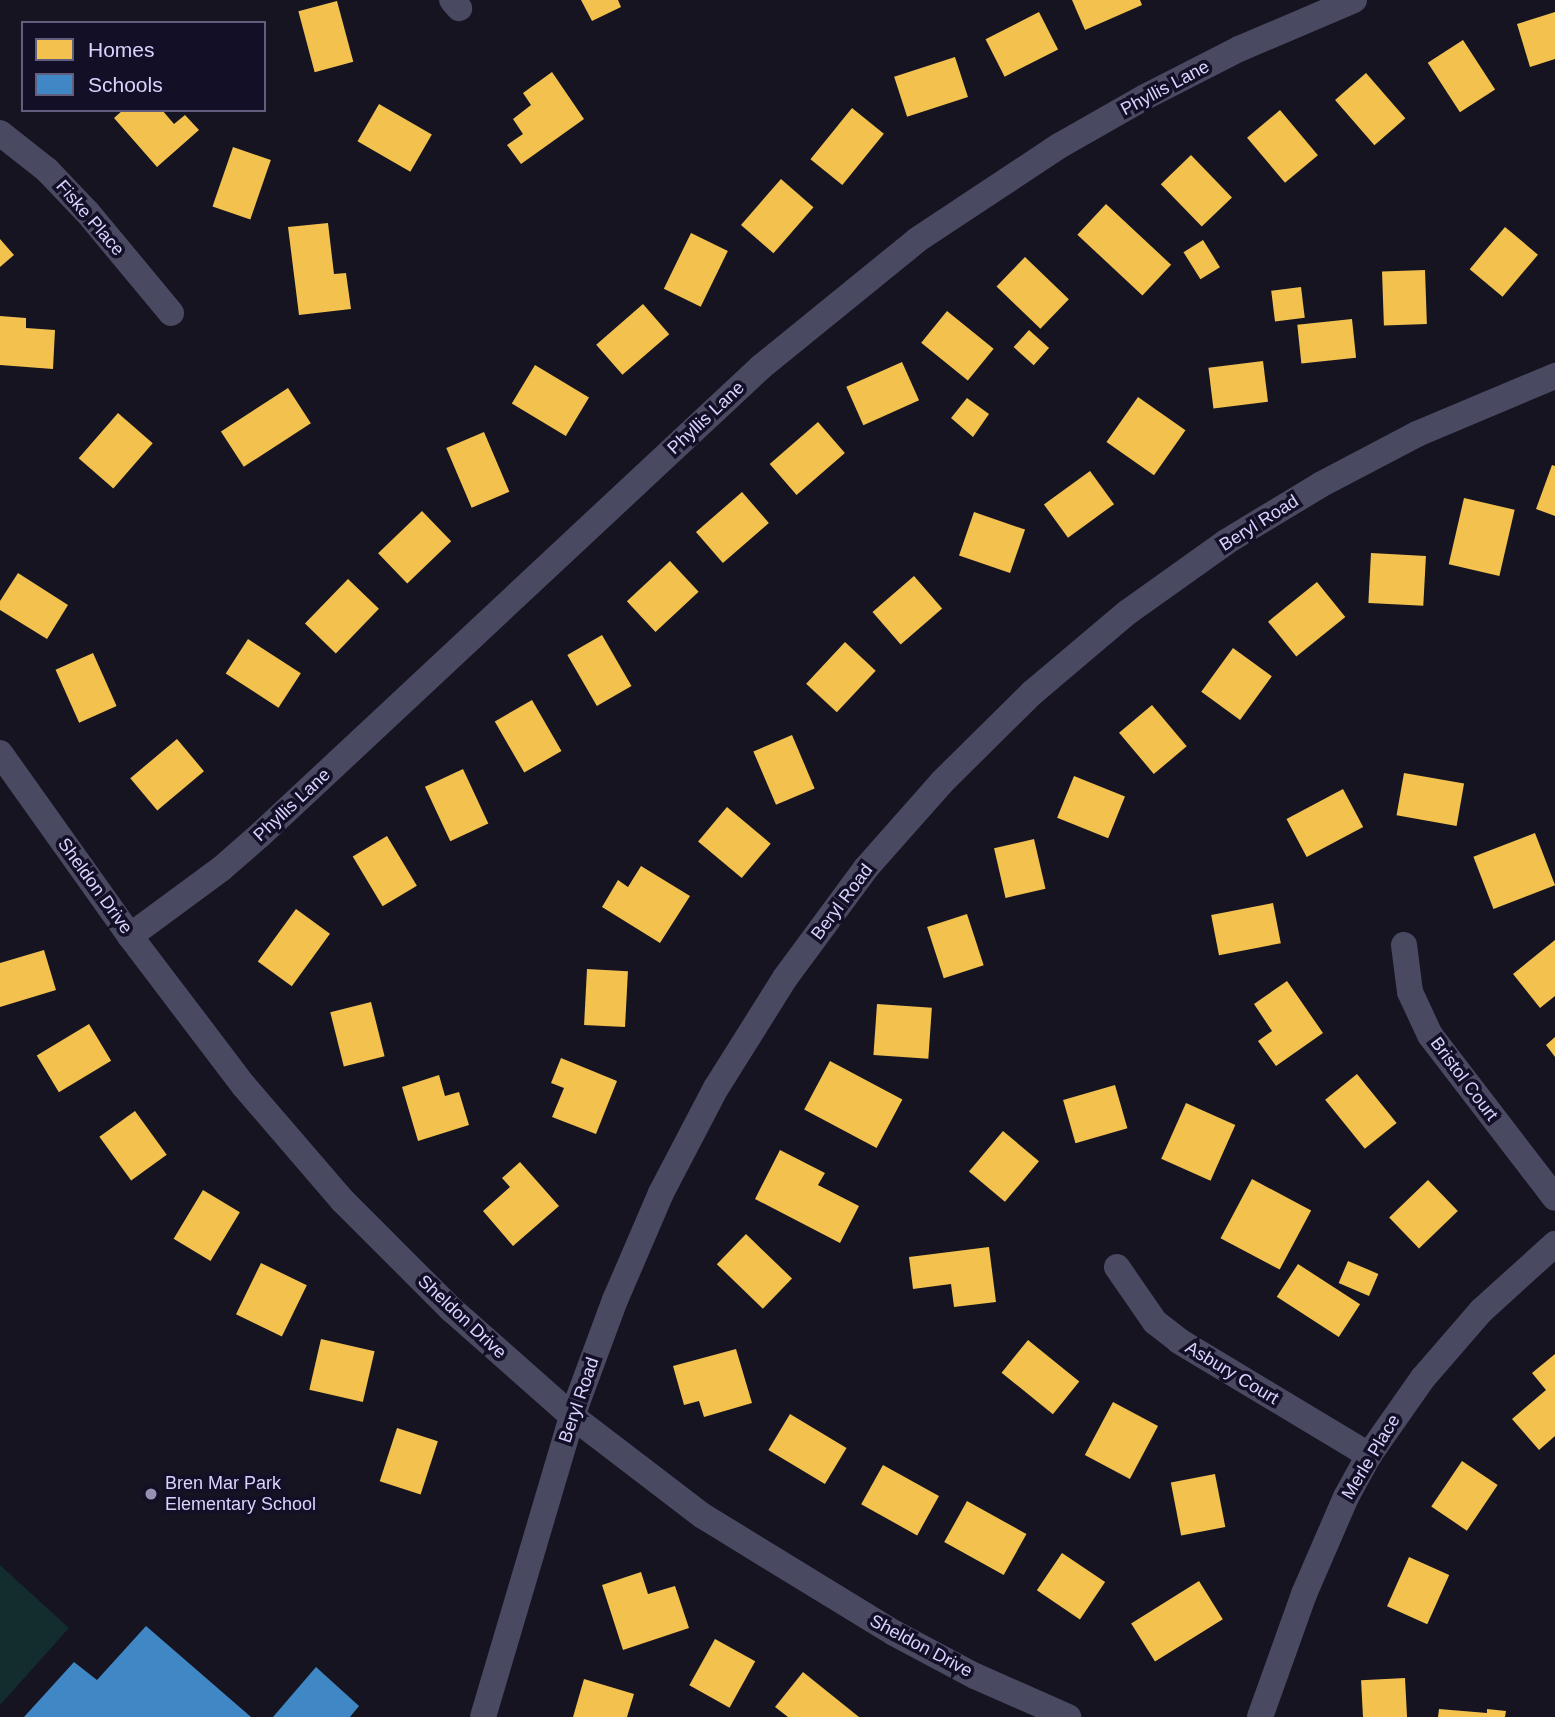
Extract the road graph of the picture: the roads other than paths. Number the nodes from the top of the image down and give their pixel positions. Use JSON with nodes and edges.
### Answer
{"nodes":[{"id":1,"x":1354,"y":0,"type":"edge"},
{"id":2,"x":0,"y":133,"type":"edge"},
{"id":3,"x":171,"y":313,"type":"dead end"},
{"id":4,"x":1555,"y":376,"type":"edge"},
{"id":5,"x":0,"y":753,"type":"edge"},
{"id":6,"x":130,"y":936,"type":"junction"},
{"id":7,"x":1405,"y":945,"type":"dead end"},
{"id":8,"x":1555,"y":1198,"type":"edge"},
{"id":9,"x":1555,"y":1244,"type":"edge"},
{"id":10,"x":1117,"y":1267,"type":"dead end"},
{"id":11,"x":572,"y":1416,"type":"junction"},
{"id":12,"x":1369,"y":1455,"type":"junction"},
{"id":13,"x":483,"y":1717,"type":"edge"},
{"id":14,"x":1068,"y":1717,"type":"edge"},
{"id":15,"x":1261,"y":1717,"type":"edge"}],
"edges":[{"from":1,"to":6,"type":"street","name":"Phyllis Lane"},
{"from":2,"to":3,"type":"street","name":"Fiske Place"},
{"from":4,"to":11,"type":"street","name":"Beryl Road"},
{"from":5,"to":6,"type":"street","name":"Sheldon Drive"},
{"from":6,"to":11,"type":"street","name":"Sheldon Drive"},
{"from":7,"to":8,"type":"street","name":"Bristol Court"},
{"from":9,"to":12,"type":"street","name":"Merle Place"},
{"from":10,"to":12,"type":"street","name":"Asbury Court"},
{"from":11,"to":13,"type":"street","name":"Beryl Road"},
{"from":11,"to":14,"type":"street","name":"Sheldon Drive"},
{"from":12,"to":15,"type":"street","name":"Merle Place"}]}
